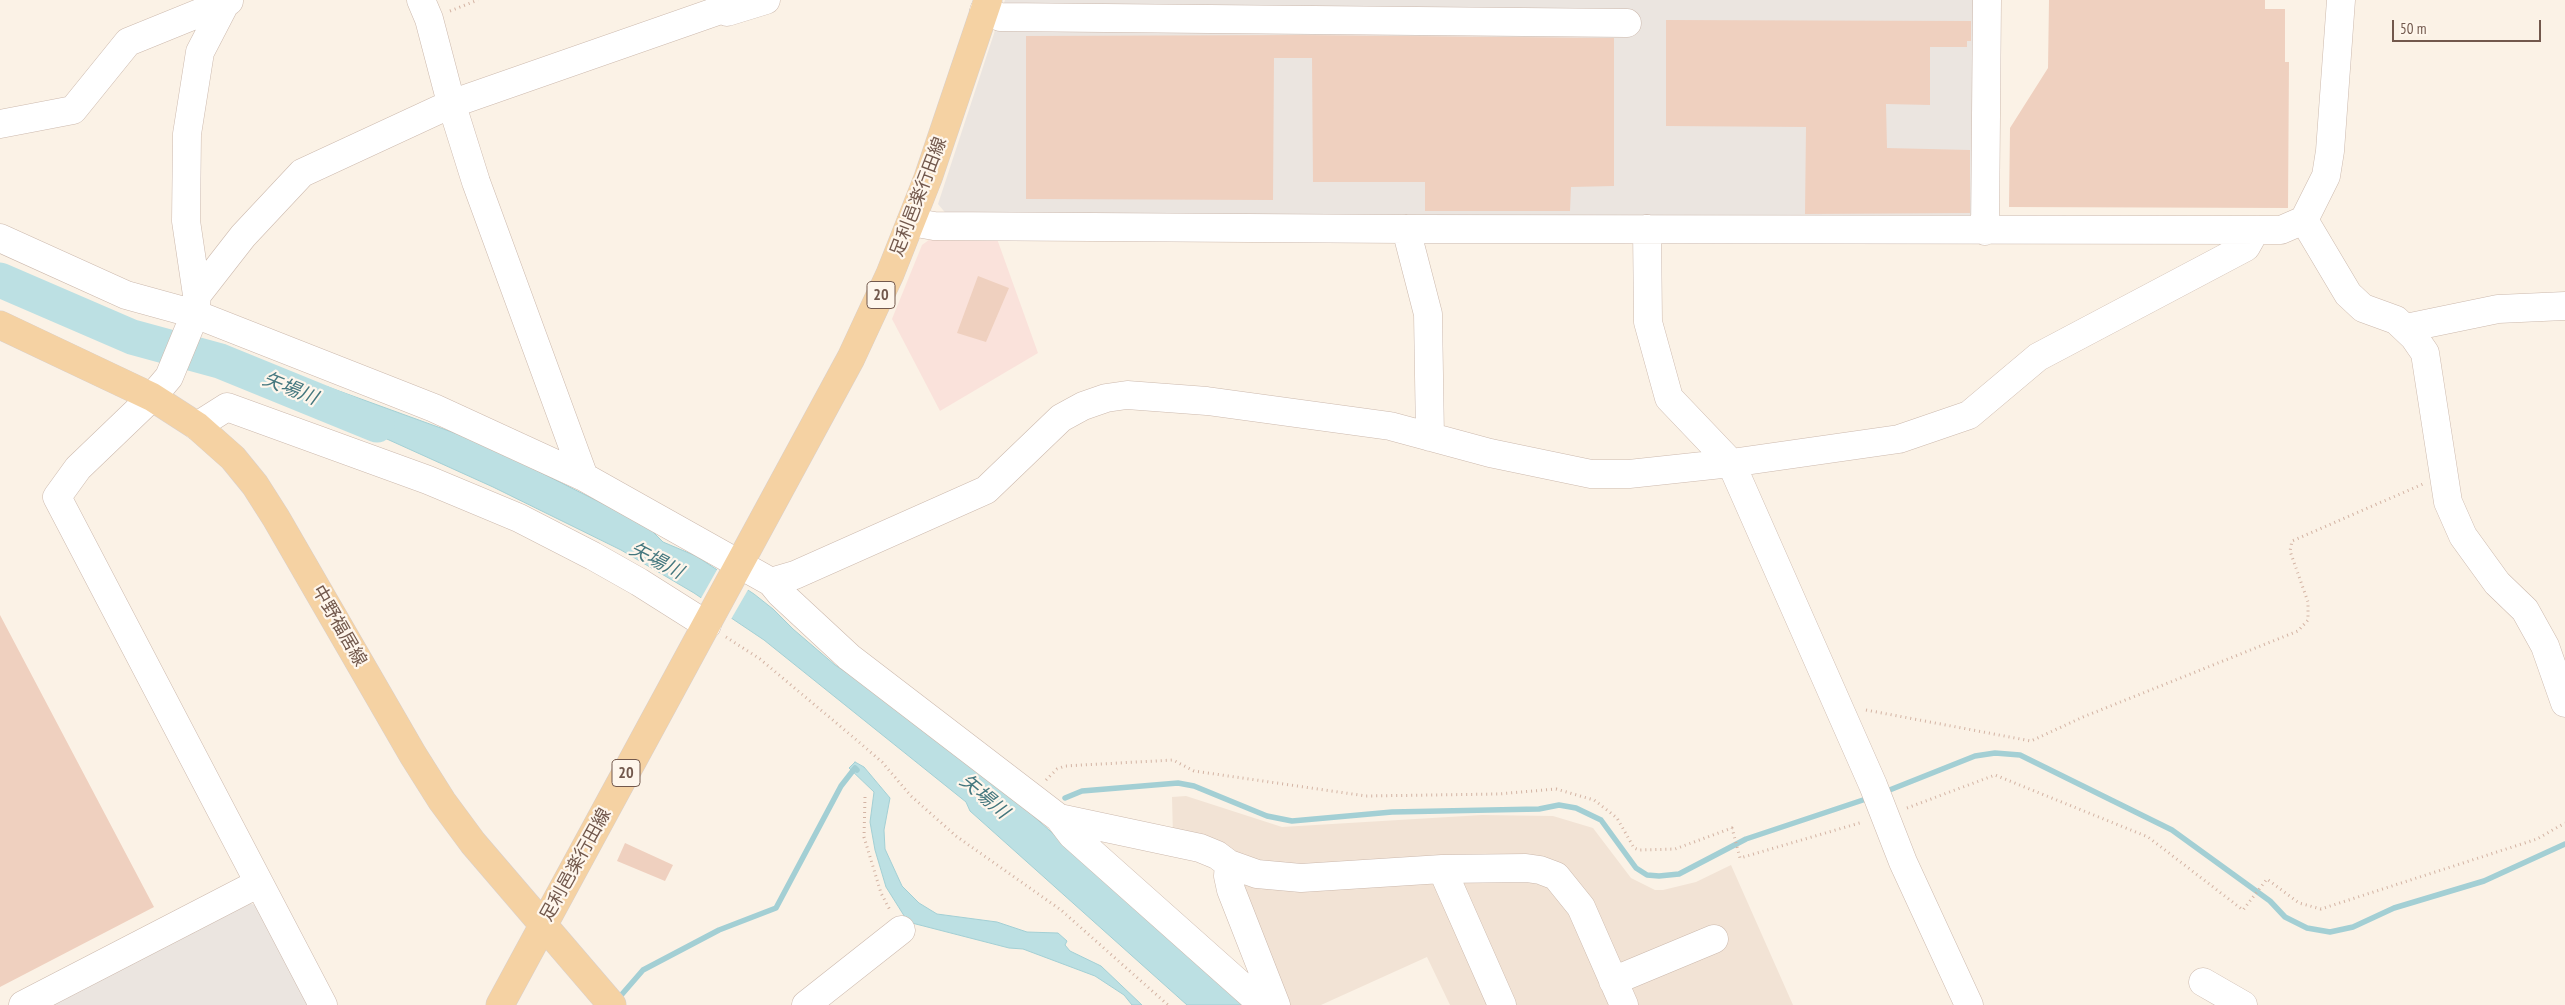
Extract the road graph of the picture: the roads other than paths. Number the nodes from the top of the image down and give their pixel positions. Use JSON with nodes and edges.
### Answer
{"nodes":[{"id":1,"x":766,"y":0,"type":"edge"},
{"id":2,"x":1987,"y":0,"type":"edge"},
{"id":3,"x":2341,"y":0,"type":"edge"},
{"id":4,"x":229,"y":1,"type":"edge"},
{"id":5,"x":725,"y":4,"type":"edge"},
{"id":6,"x":986,"y":6,"type":"edge"},
{"id":7,"x":425,"y":9,"type":"edge"},
{"id":8,"x":1627,"y":23,"type":"dead end"},
{"id":9,"x":451,"y":104,"type":"junction"},
{"id":10,"x":0,"y":124,"type":"edge"},
{"id":11,"x":2304,"y":220,"type":"junction"},
{"id":12,"x":911,"y":222,"type":"junction"},
{"id":13,"x":1406,"y":229,"type":"junction"},
{"id":14,"x":1648,"y":229,"type":"junction"},
{"id":15,"x":1985,"y":231,"type":"junction"},
{"id":16,"x":2255,"y":231,"type":"junction"},
{"id":17,"x":0,"y":238,"type":"edge"},
{"id":18,"x":2565,"y":306,"type":"edge"},
{"id":19,"x":194,"y":312,"type":"junction"},
{"id":20,"x":0,"y":325,"type":"edge"},
{"id":21,"x":2406,"y":328,"type":"junction"},
{"id":22,"x":161,"y":387,"type":"junction"},
{"id":23,"x":197,"y":426,"type":"junction"},
{"id":24,"x":1430,"y":437,"type":"junction"},
{"id":25,"x":1731,"y":463,"type":"junction"},
{"id":26,"x":584,"y":476,"type":"junction"},
{"id":27,"x":738,"y":569,"type":"junction"},
{"id":28,"x":771,"y":582,"type":"junction"},
{"id":29,"x":713,"y":627,"type":"junction"},
{"id":30,"x":2565,"y":702,"type":"edge"},
{"id":31,"x":1059,"y":818,"type":"junction"},
{"id":32,"x":1229,"y":864,"type":"junction"},
{"id":33,"x":1442,"y":870,"type":"junction"},
{"id":34,"x":259,"y":883,"type":"junction"},
{"id":35,"x":543,"y":926,"type":"junction"},
{"id":36,"x":900,"y":930,"type":"road end"},
{"id":37,"x":1714,"y":939,"type":"dead end"},
{"id":38,"x":2203,"y":982,"type":"dead end"},
{"id":39,"x":1619,"y":998,"type":"edge"},
{"id":40,"x":23,"y":1005,"type":"edge"},
{"id":41,"x":323,"y":1005,"type":"edge"},
{"id":42,"x":500,"y":1005,"type":"edge"},
{"id":43,"x":612,"y":1005,"type":"edge"},
{"id":44,"x":806,"y":1005,"type":"edge"},
{"id":45,"x":1263,"y":1005,"type":"edge"},
{"id":46,"x":1276,"y":1005,"type":"edge"},
{"id":47,"x":1502,"y":1005,"type":"edge"},
{"id":48,"x":1969,"y":1005,"type":"edge"},
{"id":49,"x":2243,"y":1005,"type":"edge"}],
"edges":[{"from":1,"to":5,"type":"street"},
{"from":2,"to":15,"type":"street"},
{"from":3,"to":11,"type":"street"},
{"from":4,"to":10,"type":"street"},
{"from":4,"to":19,"type":"street"},
{"from":5,"to":9,"type":"street"},
{"from":6,"to":8,"type":"street"},
{"from":6,"to":12,"type":"main road","name":"足利邑楽行田線","number":"20"},
{"from":7,"to":9,"type":"street"},
{"from":9,"to":19,"type":"street"},
{"from":9,"to":26,"type":"street"},
{"from":11,"to":16,"type":"street"},
{"from":11,"to":21,"type":"street"},
{"from":12,"to":13,"type":"street"},
{"from":12,"to":27,"type":"main road","name":"足利邑楽行田線","number":"20"},
{"from":13,"to":14,"type":"street"},
{"from":13,"to":24,"type":"street"},
{"from":14,"to":15,"type":"street"},
{"from":14,"to":25,"type":"street"},
{"from":15,"to":16,"type":"street"},
{"from":16,"to":25,"type":"street"},
{"from":17,"to":19,"type":"street"},
{"from":18,"to":21,"type":"street"},
{"from":19,"to":22,"type":"street"},
{"from":19,"to":26,"type":"street"},
{"from":20,"to":22,"type":"main road","name":"中野福居線"},
{"from":21,"to":30,"type":"street"},
{"from":22,"to":23,"type":"main road","name":"中野福居線"},
{"from":22,"to":34,"type":"street"},
{"from":23,"to":29,"type":"street"},
{"from":23,"to":35,"type":"main road","name":"中野福居線"},
{"from":24,"to":25,"type":"street"},
{"from":24,"to":28,"type":"street"},
{"from":25,"to":48,"type":"street"},
{"from":26,"to":27,"type":"street"},
{"from":27,"to":28,"type":"street"},
{"from":27,"to":29,"type":"main road","number":"20"},
{"from":28,"to":31,"type":"street"},
{"from":29,"to":35,"type":"main road","name":"足利邑楽行田線","number":"20"},
{"from":31,"to":32,"type":"street"},
{"from":31,"to":45,"type":"street"},
{"from":32,"to":33,"type":"street"},
{"from":32,"to":46,"type":"street"},
{"from":33,"to":39,"type":"street"},
{"from":33,"to":47,"type":"street"},
{"from":34,"to":40,"type":"street"},
{"from":34,"to":41,"type":"street"},
{"from":35,"to":42,"type":"main road","name":"足利邑楽行田線","number":"20"},
{"from":35,"to":43,"type":"main road","name":"中野福居線"},
{"from":36,"to":44,"type":"street"},
{"from":37,"to":39,"type":"street"},
{"from":38,"to":49,"type":"street"}]}
